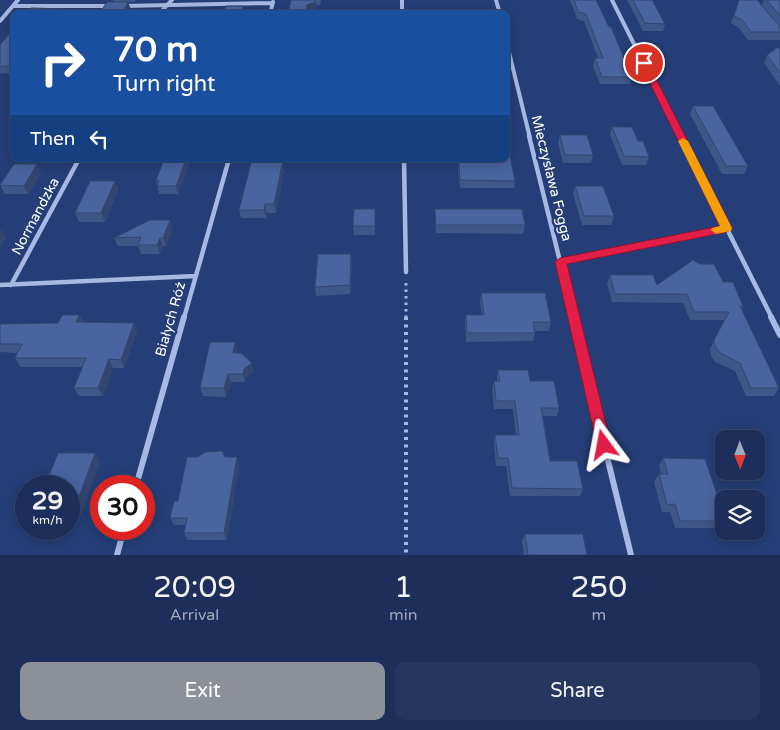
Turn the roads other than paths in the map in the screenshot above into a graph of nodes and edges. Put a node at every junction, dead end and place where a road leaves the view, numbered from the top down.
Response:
1 (18, 0) edge
2 (172, 0) edge
3 (612, 0) edge
4 (273, 2) edge
5 (13, 6) junction
6 (166, 6) junction
7 (162, 10) edge
8 (0, 21) edge
9 (510, 56) edge
10 (77, 162) edge
11 (228, 162) edge
12 (404, 162) edge
13 (727, 228) junction
14 (560, 262) junction
15 (406, 272) road end
16 (196, 276) junction
17 (11, 284) junction
18 (0, 285) edge
19 (780, 336) edge
20 (139, 475) edge
21 (121, 540) edge
22 (117, 555) edge
23 (631, 555) edge

1 - 5 street
2 - 6 street
3 - 13 street
4 - 6 street
5 - 6 street
5 - 8 street
6 - 7 street
9 - 14 street, Mieczysława Fogga
10 - 17 street, Normandzka
11 - 16 street, Białych Róż
12 - 15 street
13 - 14 street
13 - 19 street
14 - 23 street, Mieczysława Fogga
16 - 17 street
16 - 20 street, Białych Róż
17 - 18 street
21 - 22 street

